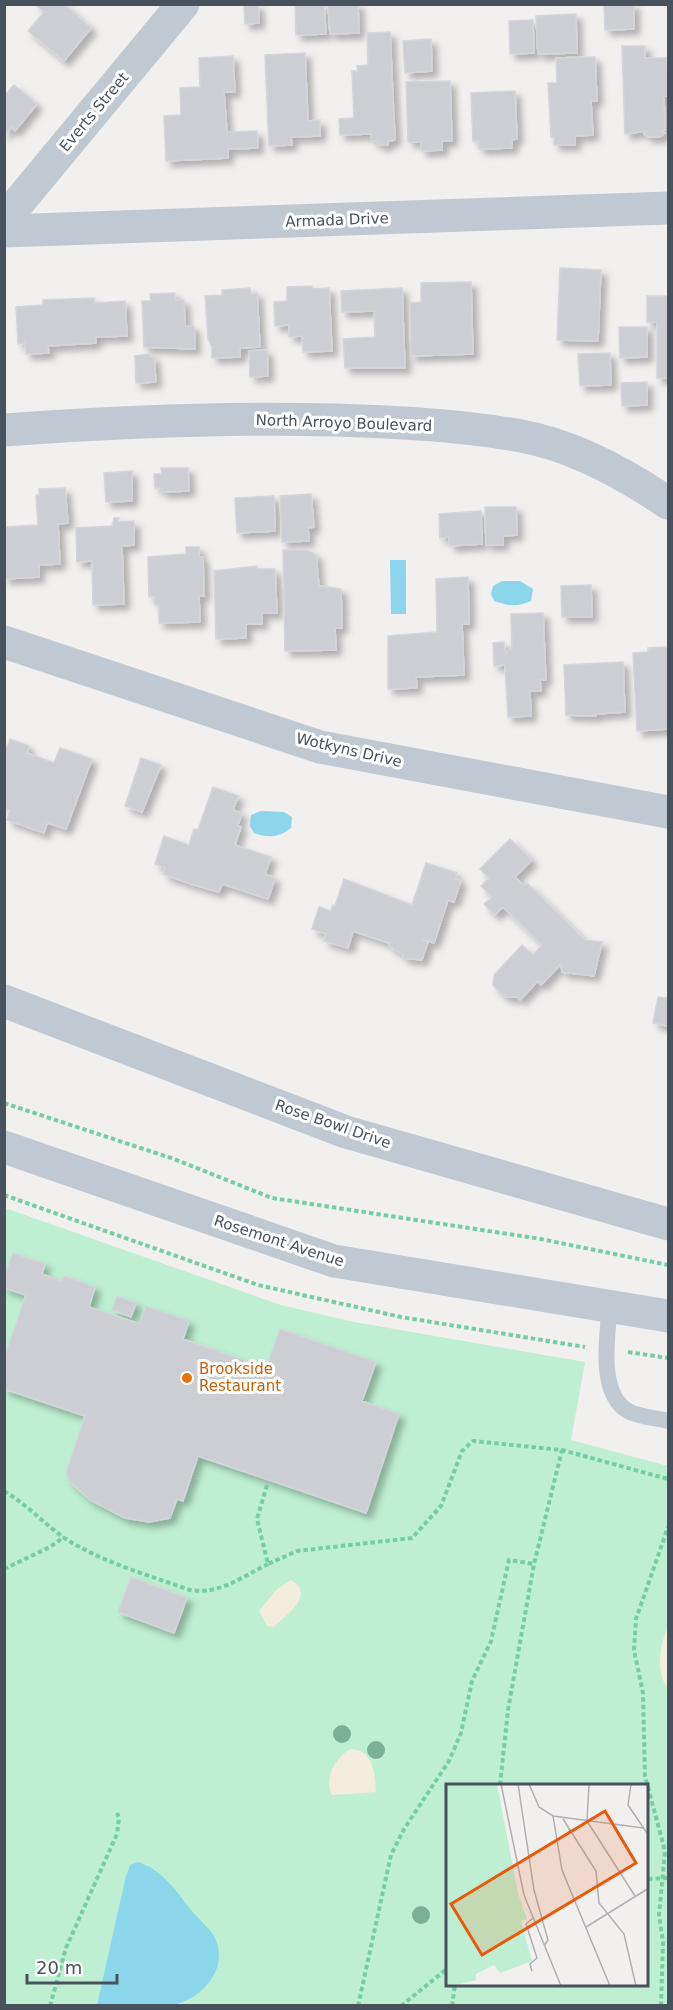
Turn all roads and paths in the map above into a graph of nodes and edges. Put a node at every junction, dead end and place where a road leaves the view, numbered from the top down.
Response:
1 (183, 4) edge
2 (669, 208) edge
3 (4, 220) edge
4 (4, 231) edge
5 (4, 430) edge
6 (669, 503) edge
7 (4, 642) edge
8 (669, 812) edge
9 (4, 1001) edge
10 (4, 1103) edge
11 (4, 1147) edge
12 (669, 1224) edge
13 (669, 1265) edge
14 (610, 1307) junction
15 (669, 1316) edge
16 (669, 1421) edge
17 (561, 1450) junction
18 (669, 1479) edge
19 (267, 1485) dead end
20 (4, 1491) edge
21 (669, 1527) edge
22 (64, 1538) junction
23 (268, 1564) junction
24 (534, 1564) junction
25 (4, 1569) edge
26 (500, 1784) edge
27 (647, 1784) edge
28 (649, 1791) edge
29 (117, 1813) dead end
30 (663, 1878) junction
31 (669, 1878) edge
32 (649, 1879) edge
33 (446, 1970) edge
34 (455, 1986) edge
35 (50, 2006) edge
36 (358, 2006) edge
37 (401, 2006) edge
38 (452, 2006) edge
39 (661, 2006) edge

1 - 3 street, Everts Street
2 - 4 street, Armada Drive
5 - 6 street, North Arroyo Boulevard
7 - 8 street, Wotkyns Drive
9 - 12 street, Rose Bowl Drive
10 - 13 path
11 - 14 street, Rosemont Avenue
14 - 15 street, Rosemont Avenue
14 - 16 lane
17 - 18 path
17 - 23 path
17 - 24 path
19 - 23 path
20 - 22 path
21 - 27 path
22 - 23 path
22 - 25 path
24 - 26 path
24 - 36 path
28 - 30 path
29 - 35 path
30 - 31 path
30 - 32 path
30 - 39 path
33 - 37 path
34 - 38 path

